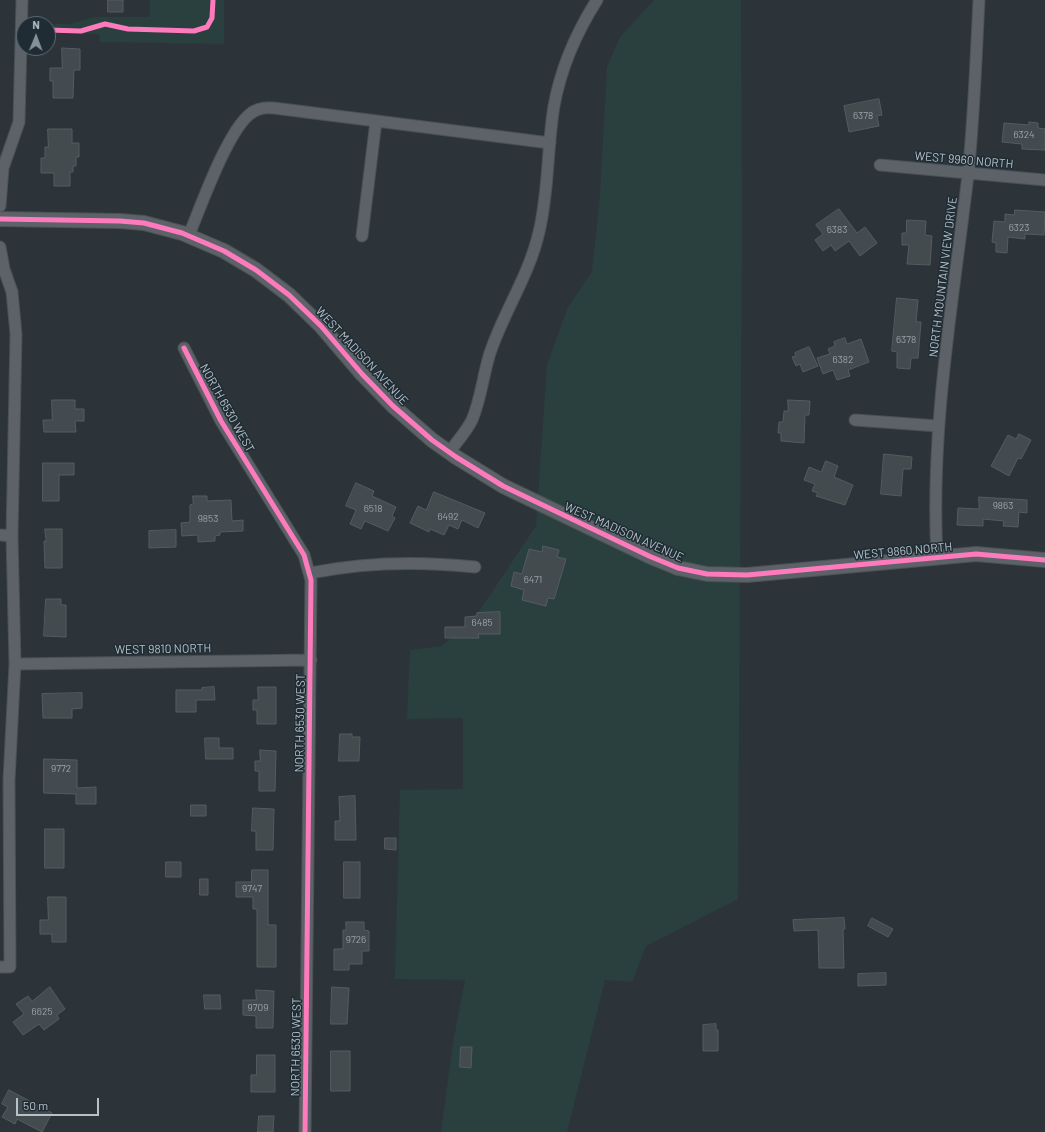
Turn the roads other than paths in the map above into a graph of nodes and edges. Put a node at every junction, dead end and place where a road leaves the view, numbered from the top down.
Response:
1 (22, 0) edge
2 (597, 0) edge
3 (980, 0) edge
4 (376, 121) junction
5 (550, 143) junction
6 (880, 165) dead end
7 (968, 173) junction
8 (1045, 180) edge
9 (0, 206) edge
10 (0, 219) edge
11 (189, 235) junction
12 (362, 236) dead end
13 (0, 246) edge
14 (184, 348) dead end
15 (855, 420) dead end
16 (938, 426) junction
17 (449, 452) junction
18 (0, 535) edge
19 (12, 536) junction
20 (937, 557) junction
21 (1045, 560) edge
22 (475, 567) dead end
23 (310, 573) junction
24 (763, 574) joint
25 (311, 660) junction
26 (15, 664) junction
27 (5, 780) edge
28 (5, 967) edge
29 (305, 1132) edge

1 - 9 street
2 - 5 street
3 - 7 street, NORTH MOUNTAIN VIEW DRIVE
4 - 5 street
4 - 11 street
4 - 12 street
5 - 17 street
6 - 7 street, WEST 9960 NORTH
7 - 8 street, WEST 9960 NORTH
7 - 16 street, NORTH MOUNTAIN VIEW DRIVE
10 - 11 street, WEST MADISON AVENUE
11 - 17 street, WEST MADISON AVENUE
13 - 19 street
14 - 23 street, NORTH 6530 WEST
15 - 16 street
16 - 20 street, NORTH MOUNTAIN VIEW DRIVE
17 - 24 street, WEST MADISON AVENUE
18 - 19 street
19 - 26 street
20 - 21 street, WEST 9860 NORTH
20 - 24 street, WEST 9860 NORTH
22 - 23 street
23 - 25 street, NORTH 6530 WEST
25 - 26 street, WEST 9810 NORTH
25 - 29 street, NORTH 6530 WEST
26 - 27 street
27 - 28 street

